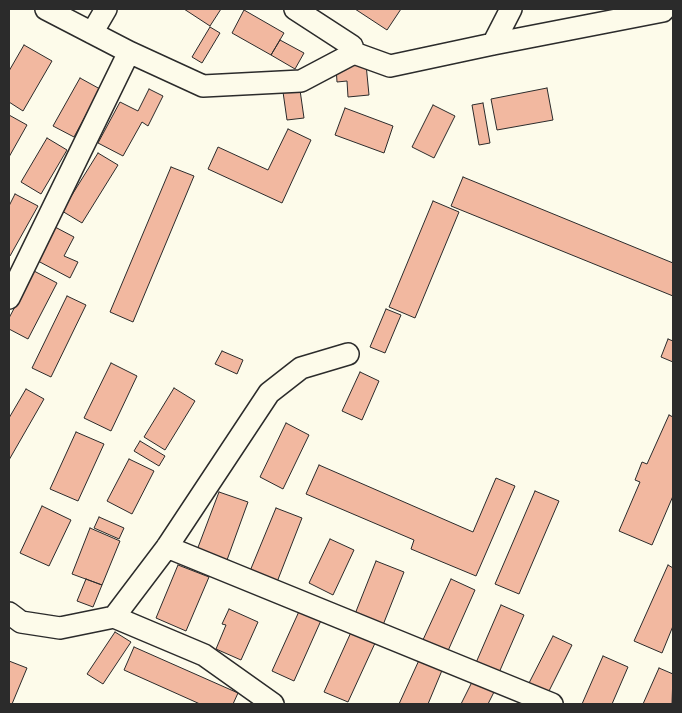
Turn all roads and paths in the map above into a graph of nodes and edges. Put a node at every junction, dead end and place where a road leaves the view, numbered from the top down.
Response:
1 (46, 9) edge
2 (106, 9) edge
3 (295, 9) edge
4 (511, 9) edge
5 (663, 10) dead end
6 (92, 33) junction
7 (493, 44) junction
8 (129, 52) junction
9 (354, 53) junction
10 (9, 298) edge
11 (348, 354) dead end
12 (167, 547) junction
13 (9, 613) edge
14 (114, 617) junction
15 (273, 704) edge
16 (552, 704) edge

1 - 6 street
2 - 6 street
3 - 9 street
4 - 7 street
5 - 7 street
6 - 8 street
7 - 9 street
8 - 9 street
8 - 10 street
11 - 12 street
12 - 14 street
12 - 16 street
13 - 14 street
14 - 15 street

